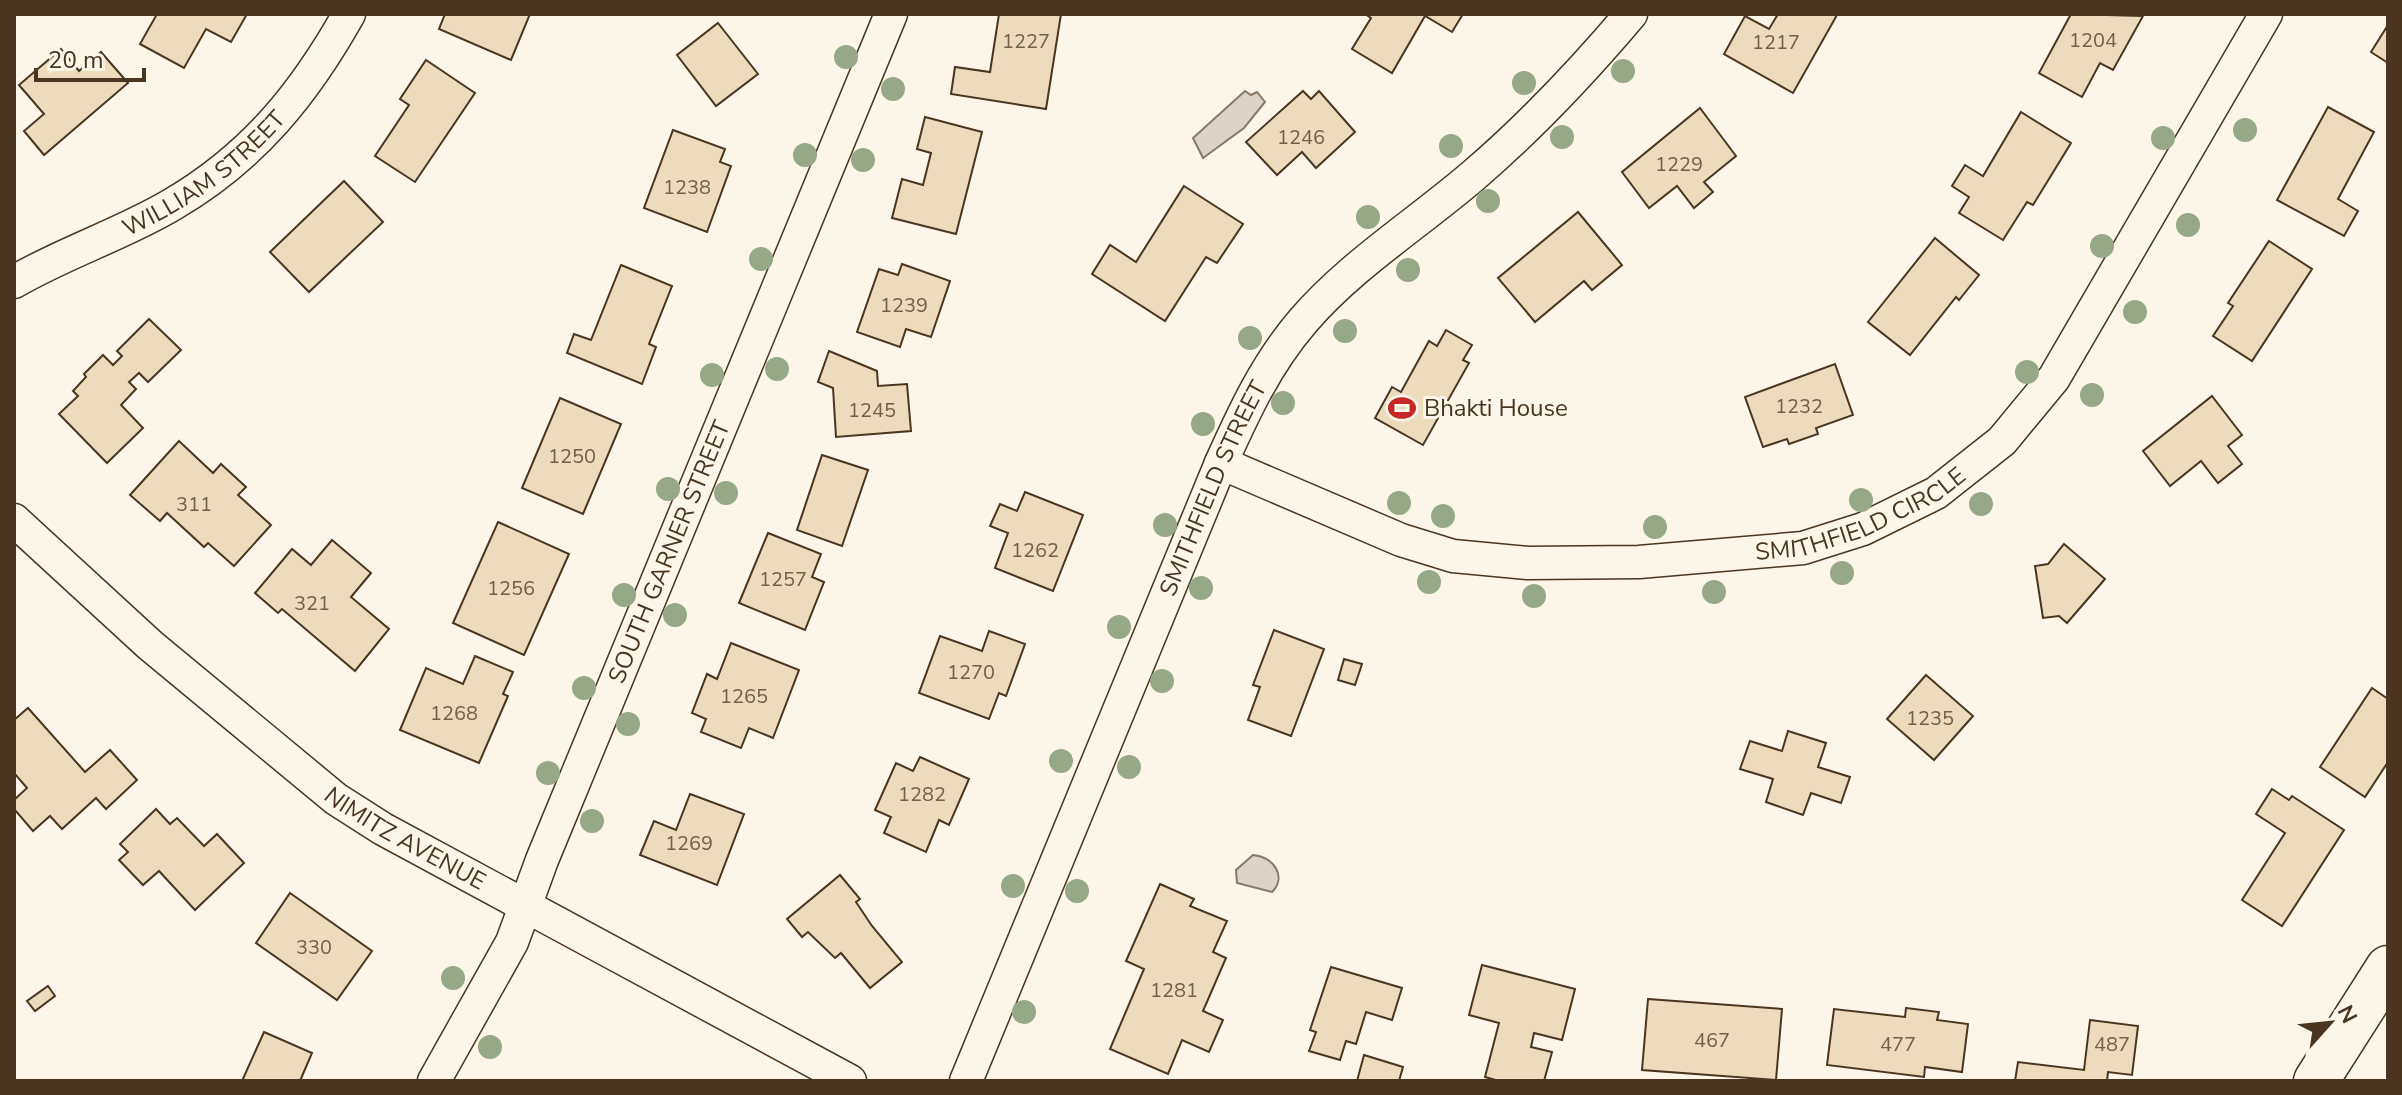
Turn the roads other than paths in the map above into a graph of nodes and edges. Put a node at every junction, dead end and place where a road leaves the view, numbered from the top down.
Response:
1 (349, 14) edge
2 (891, 14) edge
3 (1631, 14) edge
4 (2266, 14) edge
5 (14, 282) edge
6 (1221, 463) junction
7 (14, 520) edge
8 (526, 903) junction
9 (2388, 968) edge
10 (434, 1081) edge
11 (850, 1081) edge
12 (966, 1081) edge
13 (2316, 1081) edge

1 - 5 street, WILLIAM STREET
2 - 8 street, SOUTH GARNER STREET
3 - 6 street, SMITHFIELD STREET
4 - 6 street, SMITHFIELD CIRCLE
6 - 12 street, SMITHFIELD STREET
7 - 8 street, NIMITZ AVENUE
8 - 10 street, SOUTH GARNER STREET
8 - 11 street, NIMITZ AVENUE
9 - 13 main road

